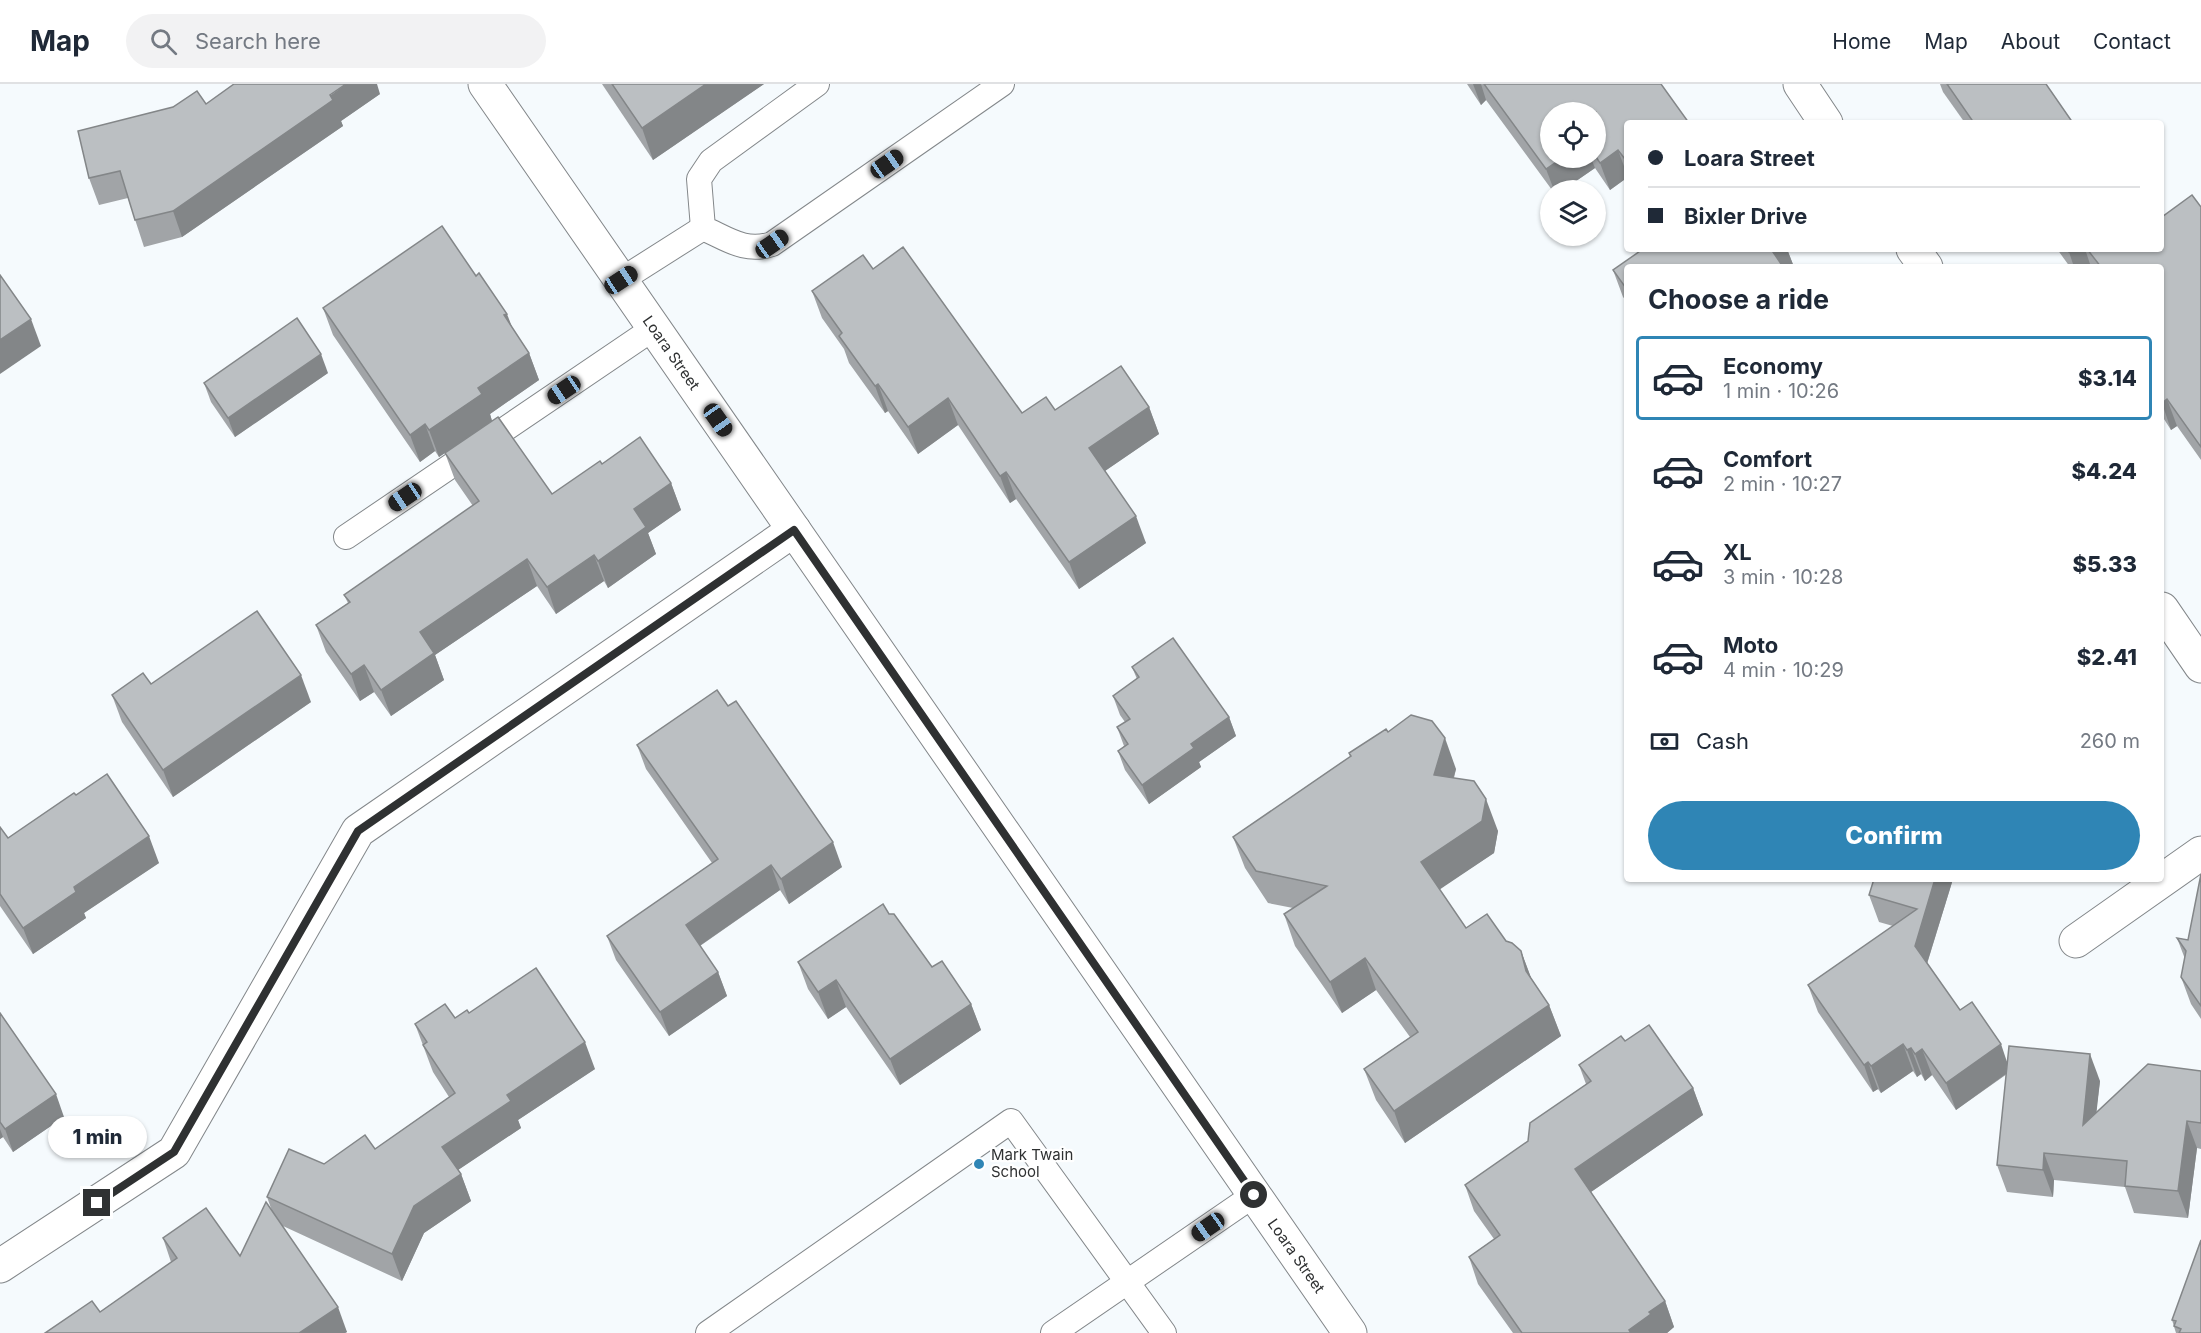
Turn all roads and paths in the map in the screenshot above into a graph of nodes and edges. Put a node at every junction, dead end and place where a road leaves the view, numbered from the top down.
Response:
1 (485, 84) edge
2 (817, 84) edge
3 (1002, 84) edge
4 (1800, 84) edge
5 (1824, 120) edge
6 (703, 228) junction
7 (621, 280) junction
8 (654, 328) junction
9 (794, 530) junction
10 (346, 537) dead end
11 (2164, 612) edge
12 (2201, 666) edge
13 (2201, 853) edge
14 (2164, 879) edge
15 (2160, 882) edge
16 (2076, 941) dead end
17 (1254, 1195) junction
18 (0, 1266) edge
19 (1128, 1282) junction
20 (708, 1333) edge
21 (1053, 1333) edge
22 (1164, 1333) edge
23 (1350, 1333) edge

1 - 7 street, Loara Street
2 - 6 lane
3 - 6 lane
4 - 5 street
6 - 7 lane
7 - 8 street, Loara Street
8 - 9 street, Loara Street
8 - 10 lane
9 - 17 street, Loara Street
9 - 18 street
11 - 12 street
13 - 14 street
15 - 16 street
17 - 19 lane
17 - 23 street, Loara Street
19 - 20 lane
19 - 21 lane
19 - 22 lane

